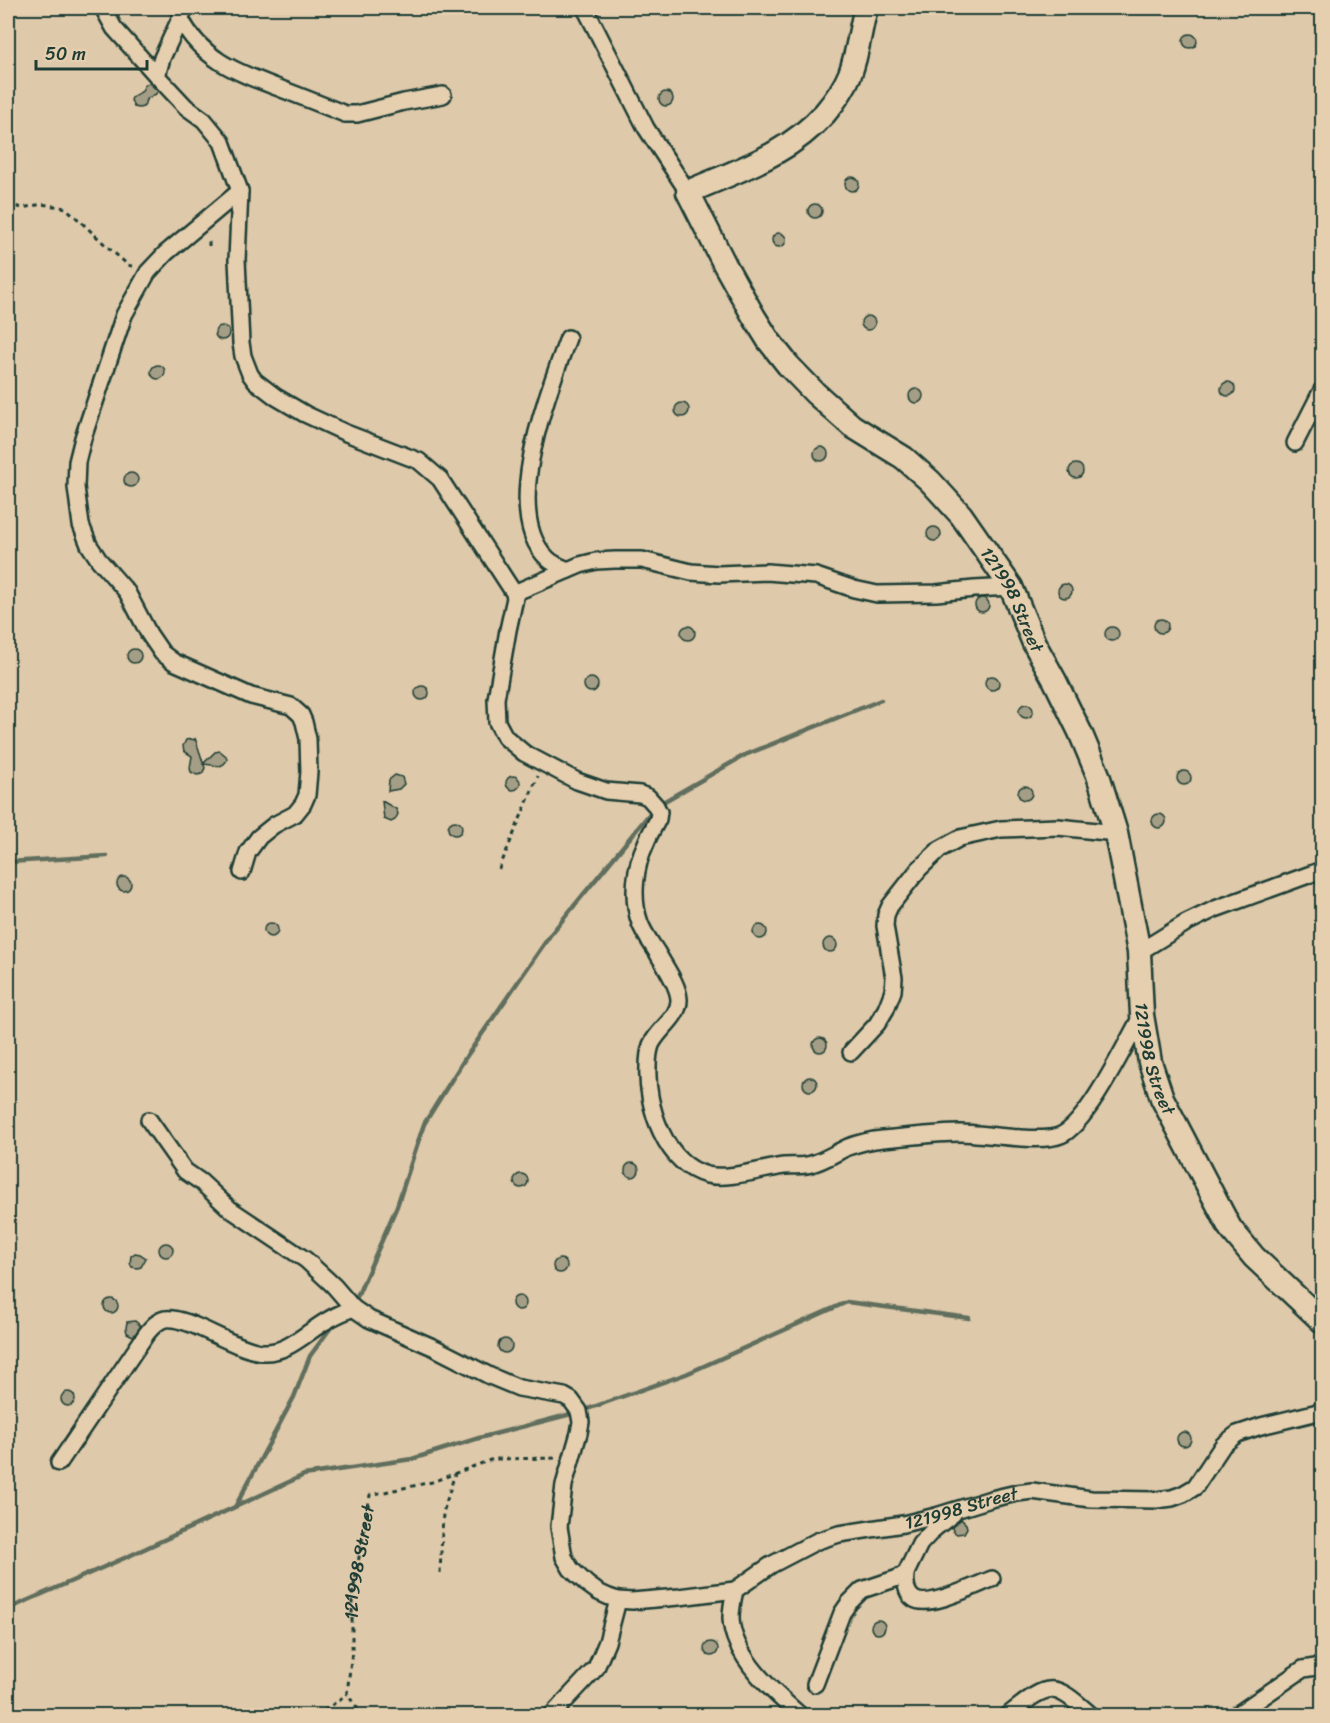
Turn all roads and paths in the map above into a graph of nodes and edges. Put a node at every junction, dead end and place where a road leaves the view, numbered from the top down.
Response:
1 (103, 8) edge
2 (585, 8) edge
3 (866, 8) edge
4 (182, 13) edge
5 (157, 76) junction
6 (443, 95) dead end
7 (240, 191) junction
8 (688, 192) junction
9 (8, 204) edge
10 (148, 272) junction
11 (568, 338) dead end
12 (1323, 390) edge
13 (1295, 442) dead end
14 (568, 570) junction
15 (1011, 587) junction
16 (514, 593) junction
17 (543, 763) junction
18 (1116, 833) junction
19 (499, 869) dead end
20 (1323, 870) edge
21 (242, 872) dead end
22 (1139, 952) junction
23 (1142, 1015) junction
24 (851, 1052) dead end
25 (149, 1120) dead end
26 (353, 1308) junction
27 (1320, 1315) edge
28 (1323, 1411) edge
29 (573, 1458) junction
30 (59, 1463) dead end
31 (455, 1473) junction
32 (958, 1510) junction
33 (440, 1572) dead end
34 (906, 1573) junction
35 (992, 1579) dead end
36 (735, 1590) junction
37 (618, 1600) junction
38 (1323, 1666) edge
39 (815, 1684) dead end
40 (347, 1694) junction
41 (317, 1716) edge
42 (363, 1716) edge
43 (551, 1716) edge
44 (801, 1716) edge
45 (1007, 1716) edge
46 (1092, 1716) edge
47 (1235, 1716) edge

1 - 5 street
2 - 8 street
3 - 8 street
4 - 5 street
4 - 6 street
5 - 7 street
7 - 10 street
7 - 16 street
8 - 15 street, 121998 Street
9 - 10 path
10 - 21 street
11 - 14 street
12 - 13 street
14 - 15 street
14 - 16 street
15 - 18 street, 121998 Street
16 - 17 street
17 - 19 path
17 - 23 street
18 - 22 street, 121998 Street
18 - 24 street
20 - 22 street
22 - 23 street, 121998 Street
23 - 27 street, 121998 Street
25 - 26 street
26 - 29 street
26 - 30 street
28 - 32 street, 121998 Street
29 - 31 path, 121998 Street
29 - 37 street
31 - 33 path
31 - 40 path, 121998 Street
32 - 34 street
32 - 36 street, 121998 Street
34 - 35 street
34 - 39 street
36 - 37 street
36 - 44 street
37 - 43 street
38 - 47 street
40 - 41 path
40 - 42 path
45 - 46 street

